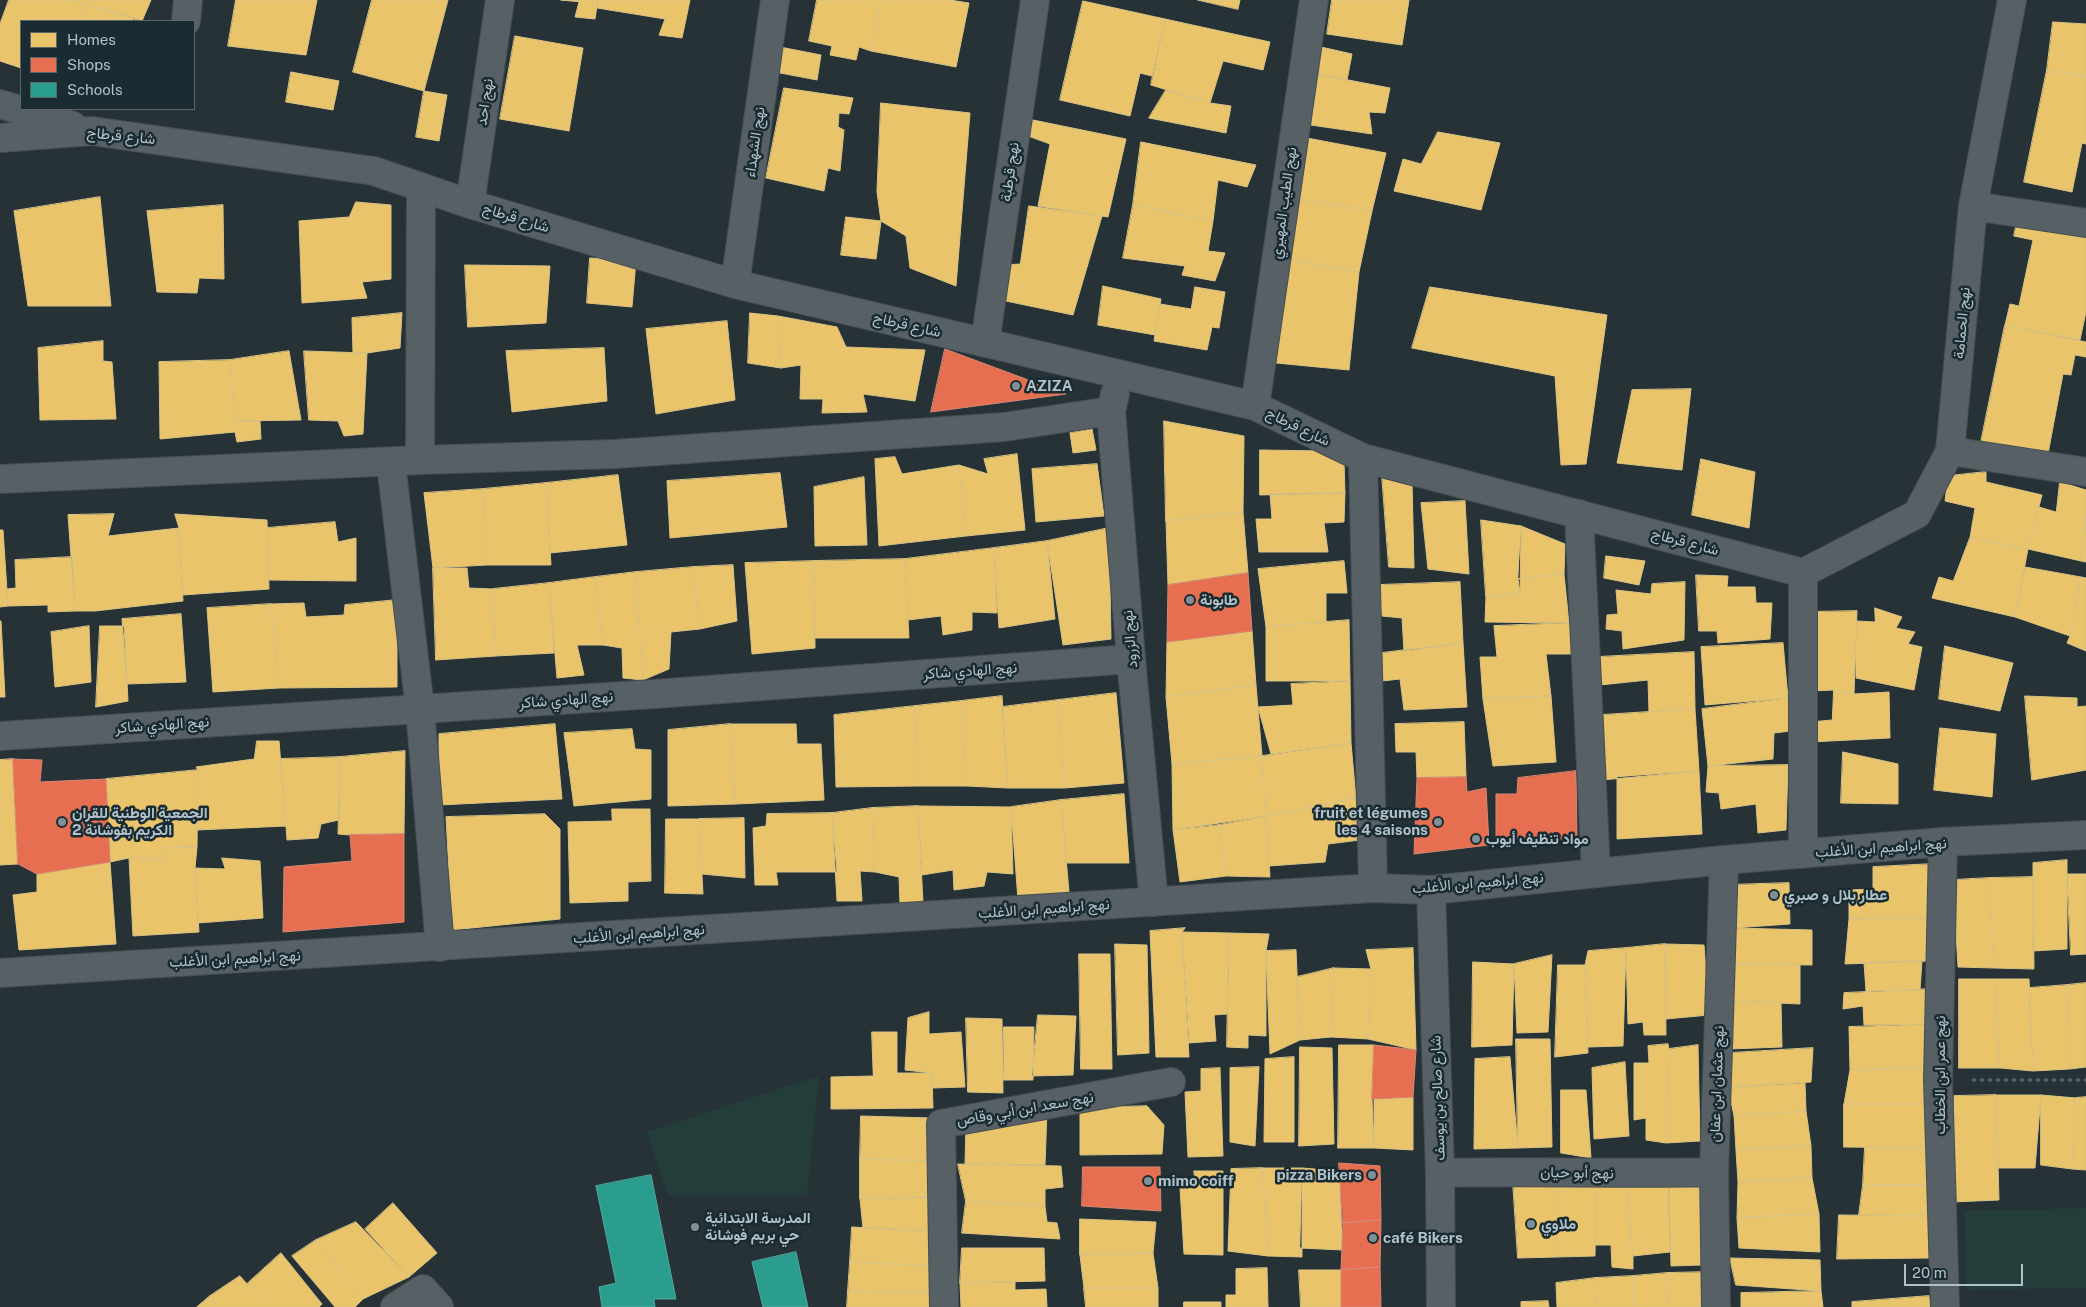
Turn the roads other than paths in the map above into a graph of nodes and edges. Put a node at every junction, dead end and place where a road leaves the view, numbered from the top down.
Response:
1 (188, 0) edge
2 (500, 0) edge
3 (774, 0) edge
4 (1035, 0) edge
5 (1314, 0) edge
6 (2012, 0) edge
7 (186, 20) edge
8 (0, 104) edge
9 (20, 110) edge
10 (20, 110) edge
11 (92, 131) junction
12 (0, 138) edge
13 (421, 187) junction
14 (470, 204) junction
15 (1973, 206) junction
16 (2086, 223) edge
17 (735, 284) junction
18 (986, 344) junction
19 (1120, 376) junction
20 (1255, 406) junction
21 (1111, 411) junction
22 (1950, 450) junction
23 (1363, 458) junction
24 (420, 460) junction
25 (391, 463) junction
26 (2086, 472) edge
27 (0, 479) edge
28 (1579, 514) junction
29 (1803, 572) junction
30 (1131, 659) junction
31 (420, 709) junction
32 (0, 736) edge
33 (2086, 835) edge
34 (1943, 842) junction
35 (1802, 854) junction
36 (1724, 860) junction
37 (1596, 872) junction
38 (1373, 888) junction
39 (1431, 890) junction
40 (1154, 902) junction
41 (440, 947) junction
42 (0, 974) edge
43 (1171, 1082) dead end
44 (1714, 1172) junction
45 (1440, 1173) junction
46 (431, 1298) edge
47 (395, 1307) edge
48 (944, 1307) edge
49 (1441, 1307) edge
50 (1716, 1307) edge
51 (1945, 1307) edge

1 - 7 street
2 - 14 street, نهج احد
3 - 17 street, نهج الشهداء
4 - 18 street, نهج قرطبة
5 - 20 street, نهج الطيب المهيري
6 - 15 street, نهج الحمامة
8 - 9 street
10 - 11 street
11 - 12 street, شارع قرطاج
11 - 13 street, شارع قرطاج
13 - 14 street, شارع قرطاج
13 - 24 street
14 - 17 street, شارع قرطاج
15 - 16 street
15 - 22 street, نهج الحمامة
17 - 18 street, شارع قرطاج
18 - 19 street, شارع قرطاج
19 - 20 street, شارع قرطاج
19 - 21 street, نهج الزرود
20 - 23 street, شارع قرطاج
21 - 24 street
21 - 30 street, نهج الزرود
22 - 26 street
22 - 29 street, نهج الحمامة
23 - 28 street, شارع قرطاج
23 - 38 street
24 - 25 street
25 - 27 street
25 - 31 street
28 - 29 street, شارع قرطاج
28 - 37 street
29 - 35 street
30 - 31 street, نهج الهادي شاكر
30 - 40 street, نهج الزرود
31 - 32 street, نهج الهادي شاكر
31 - 41 street
33 - 34 street, نهج ابراهيم ابن الأغلب
34 - 35 street, نهج ابراهيم ابن الأغلب
34 - 51 street, نهج عمر ابن الخطاب
35 - 36 street, نهج ابراهيم ابن الأغلب
36 - 37 street, نهج ابراهيم ابن الأغلب
36 - 44 street, نهج عثمان ابن عفان
37 - 39 street, نهج ابراهيم ابن الأغلب
38 - 39 street, نهج ابراهيم ابن الأغلب
38 - 40 street, نهج ابراهيم ابن الأغلب
39 - 45 street, شارع صالح بن يوسف
40 - 41 street, نهج ابراهيم ابن الأغلب
41 - 42 street, نهج ابراهيم ابن الأغلب
43 - 48 street, نهج سعد ابن أبي وقاص
44 - 45 street, نهج أبو حيان
44 - 50 street, نهج عثمان ابن عفان
45 - 49 street, شارع صالح بن يوسف
46 - 47 street

